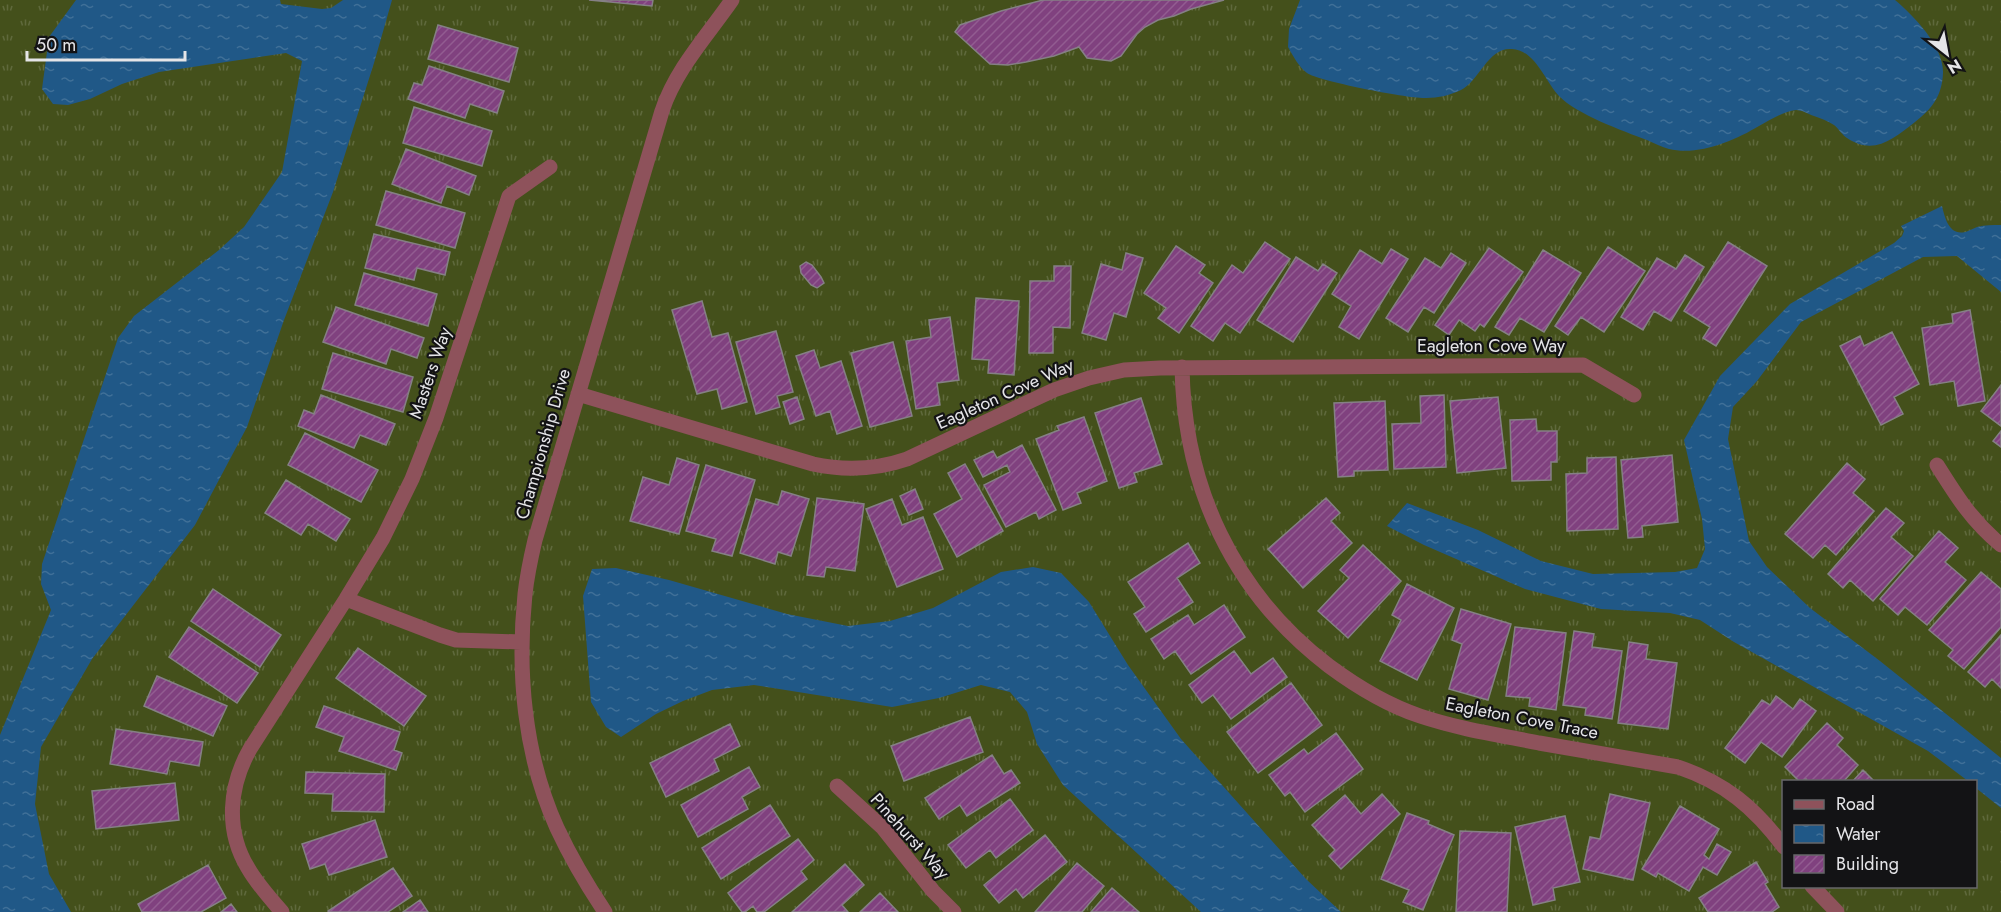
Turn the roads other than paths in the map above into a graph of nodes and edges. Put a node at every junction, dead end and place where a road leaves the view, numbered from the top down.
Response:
1 (732, 0) edge
2 (550, 167) dead end
3 (1182, 367) junction
4 (578, 394) junction
5 (1634, 395) dead end
6 (1937, 465) dead end
7 (2001, 545) edge
8 (346, 599) junction
9 (521, 642) junction
10 (837, 786) dead end
11 (1782, 845) edge
12 (1814, 888) edge
13 (282, 912) edge
14 (605, 912) edge
15 (954, 912) edge
16 (1837, 912) edge

1 - 4 street, Championship Drive
2 - 8 street, Masters Way
3 - 4 street, Eagleton Cove Way
3 - 5 street, Eagleton Cove Way
3 - 11 street, Eagleton Cove Trace
4 - 9 street, Championship Drive
6 - 7 street
8 - 9 street
8 - 13 street, Masters Way
9 - 14 street, Championship Drive
10 - 15 street, Pinehurst Way
12 - 16 street

